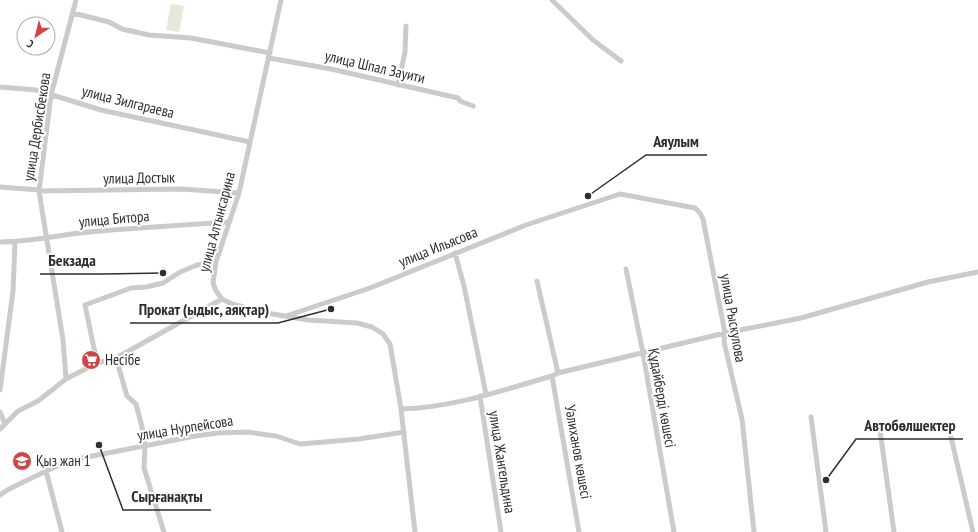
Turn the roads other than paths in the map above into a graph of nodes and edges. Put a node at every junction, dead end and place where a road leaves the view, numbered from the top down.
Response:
1 (76, 0) edge
2 (281, 0) edge
3 (552, 0) edge
4 (73, 13) junction
5 (406, 26) dead end
6 (269, 55) junction
7 (621, 61) dead end
8 (398, 85) junction
9 (0, 87) edge
10 (51, 95) junction
11 (473, 106) dead end
12 (250, 142) junction
13 (0, 187) edge
14 (39, 190) junction
15 (239, 193) junction
16 (599, 200) joint
17 (230, 222) junction
18 (46, 237) junction
19 (0, 242) edge
20 (15, 242) junction
21 (455, 253) junction
22 (216, 262) junction
23 (626, 269) dead end
24 (978, 272) edge
25 (537, 281) dead end
26 (222, 299) junction
27 (286, 316) junction
28 (725, 333) junction
29 (643, 353) junction
30 (116, 358) junction
31 (97, 363) junction
32 (558, 373) junction
33 (552, 376) junction
34 (66, 378) junction
35 (0, 390) edge
36 (486, 394) junction
37 (480, 396) junction
38 (401, 409) junction
39 (0, 412) edge
40 (811, 417) dead end
41 (5, 424) junction
42 (879, 424) dead end
43 (0, 429) edge
44 (404, 432) junction
45 (951, 437) dead end
46 (145, 446) junction
47 (46, 471) junction
48 (0, 495) edge
49 (62, 532) edge
50 (164, 532) edge
51 (415, 532) edge
52 (501, 532) edge
53 (580, 532) edge
54 (674, 532) edge
55 (754, 532) edge
56 (826, 532) edge
57 (894, 532) edge
58 (973, 532) edge

1 - 4 street, улица Дербисбекова
2 - 6 street, улица Алтынсарина
3 - 7 street
4 - 6 street, улица Шпал Зауити
4 - 10 street, улица Дербисбекова
5 - 8 street
6 - 8 street, улица Шпал Зауити
6 - 12 street, улица Алтынсарина
8 - 11 street, улица Шпал Зауити
9 - 10 street, улица Зилгараева
10 - 12 street, улица Зилгараева
10 - 14 street, улица Дербисбекова
12 - 15 street, улица Алтынсарина
13 - 14 street, улица Достык
14 - 15 street, улица Достык
14 - 18 street, улица Дербисбекова
15 - 17 street, улица Алтынсарина
16 - 21 street, улица Ильясова
16 - 28 street, улица Рыскулова
17 - 18 street, улица Битора
17 - 22 street, улица Алтынсарина
18 - 20 street, улица Битора
18 - 34 street, улица Дербисбекова
19 - 20 street, улица Битора
20 - 35 street
21 - 27 street, улица Ильясова
21 - 36 street
22 - 26 street, улица Алтынсарина
22 - 31 street
23 - 29 street, Құдайберді көшесі
24 - 28 street
25 - 32 street
26 - 27 street
26 - 30 street
27 - 38 street
28 - 29 street
28 - 55 street, улица Рыскулова
29 - 32 street
29 - 54 street, Құдайберді көшесі
30 - 31 street
30 - 46 street
31 - 34 street
32 - 33 street
33 - 36 street
33 - 53 street, Уәлиханов көшесі
34 - 41 street
36 - 37 street
37 - 38 street
37 - 52 street, улица Жангельдина
38 - 44 street
39 - 41 street
40 - 56 street
41 - 43 street
42 - 57 street
44 - 46 street, улица Нурпейсова
44 - 51 street
45 - 58 street
46 - 47 street, улица Нурпейсова
46 - 50 street
47 - 48 street, улица Нурпейсова
47 - 49 street

